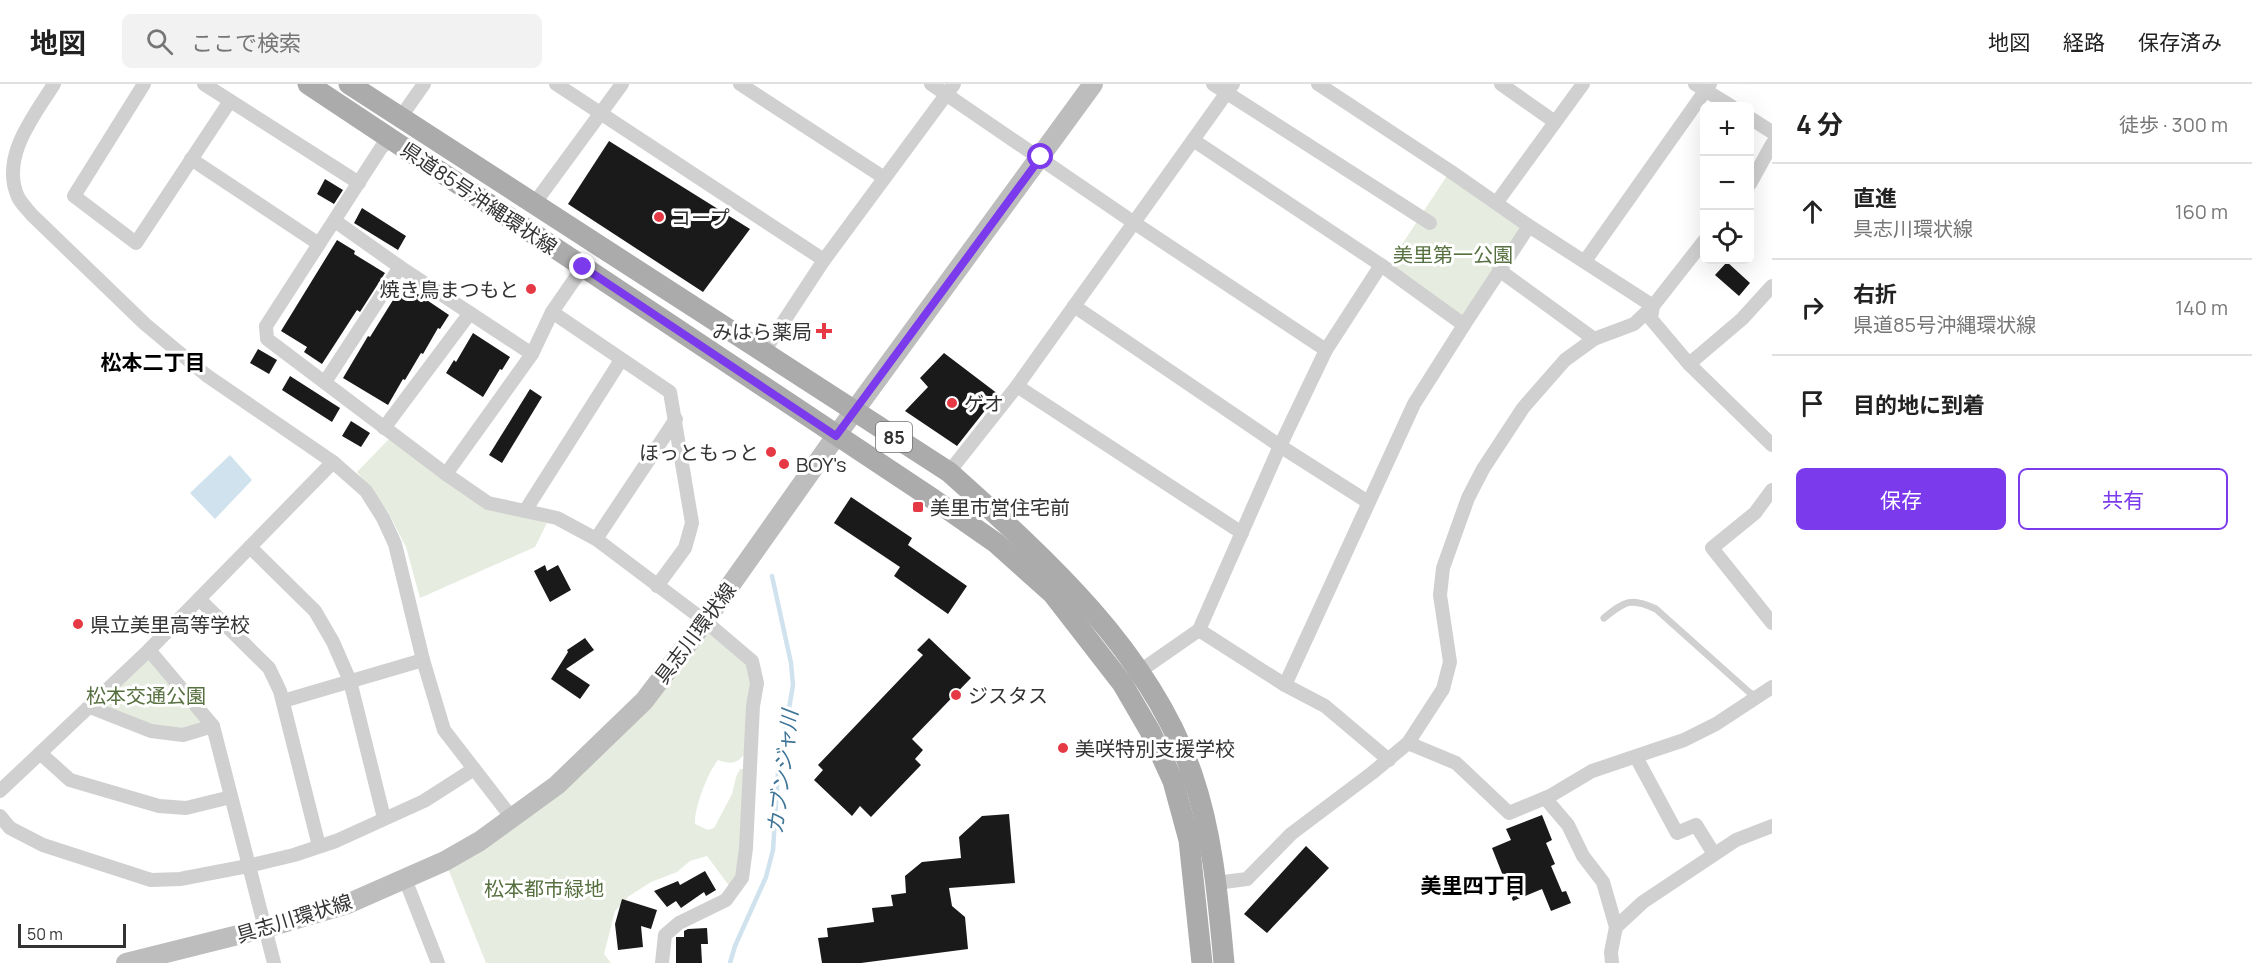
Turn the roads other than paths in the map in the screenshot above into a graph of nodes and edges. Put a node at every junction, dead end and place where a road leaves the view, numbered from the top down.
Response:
1 (54, 84) edge
2 (144, 84) edge
3 (204, 84) edge
4 (308, 84) edge
5 (350, 84) edge
6 (424, 84) edge
7 (556, 84) edge
8 (622, 84) edge
9 (740, 84) edge
10 (931, 84) edge
11 (1093, 84) edge
12 (1213, 84) edge
13 (1318, 84) edge
14 (1501, 84) edge
15 (1583, 84) edge
16 (1704, 86) edge
17 (1230, 88) edge
18 (950, 89) edge
19 (230, 101) junction
20 (1726, 102) edge
21 (602, 112) junction
22 (400, 118) junction
23 (1754, 121) edge
24 (1555, 122) junction
25 (1772, 132) edge
26 (390, 139) junction
27 (1193, 140) junction
28 (1772, 144) edge
29 (1041, 157) junction
30 (191, 159) junction
31 (1754, 175) edge
32 (883, 177) junction
33 (359, 183) junction
34 (1497, 202) junction
35 (534, 204) junction
36 (335, 221) junction
37 (1134, 222) junction
38 (1430, 223) dead end
39 (1529, 226) junction
40 (319, 244) junction
41 (1700, 246) edge
42 (824, 261) junction
43 (1586, 261) junction
44 (1381, 265) junction
45 (400, 267) junction
46 (583, 267) junction
47 (1499, 270) junction
48 (1772, 286) edge
49 (1074, 306) junction
50 (1653, 306) junction
51 (552, 312) junction
52 (470, 313) junction
53 (1464, 325) junction
54 (1594, 339) junction
55 (1326, 350) junction
56 (763, 353) junction
57 (532, 354) junction
58 (621, 360) junction
59 (1689, 364) junction
60 (325, 382) junction
61 (1017, 386) junction
62 (855, 411) junction
63 (676, 419) junction
64 (384, 428) junction
65 (836, 436) junction
66 (1772, 444) edge
67 (1280, 446) junction
68 (333, 462) junction
69 (949, 472) junction
70 (446, 474) junction
71 (1772, 490) edge
72 (1368, 502) junction
73 (525, 511) junction
74 (1242, 533) junction
75 (596, 539) junction
76 (250, 547) junction
77 (657, 586) junction
78 (199, 599) junction
79 (1604, 618) dead end
80 (705, 621) junction
81 (1772, 623) edge
82 (1199, 630) junction
83 (149, 650) junction
84 (423, 660) junction
85 (1140, 671) junction
86 (350, 681) junction
87 (1285, 685) junction
88 (1772, 687) edge
89 (1758, 697) junction
90 (283, 701) junction
91 (90, 706) junction
92 (213, 726) junction
93 (1408, 743) junction
94 (40, 753) junction
95 (1636, 757) junction
96 (1389, 760) junction
97 (474, 769) junction
98 (0, 791) edge
99 (231, 797) junction
100 (1545, 798) junction
101 (0, 816) edge
102 (384, 818) junction
103 (512, 819) junction
104 (1772, 826) edge
105 (319, 846) junction
106 (1714, 854) junction
107 (248, 866) junction
108 (405, 879) junction
109 (1216, 883) junction
110 (1616, 927) junction
111 (266, 928) junction
112 (126, 963) edge
113 (274, 963) edge
114 (438, 963) edge
115 (662, 963) edge
116 (1202, 963) edge
117 (1224, 963) edge
118 (1612, 963) edge

1 - 68 street
2 - 30 street
3 - 19 street
4 - 26 main road, 県道85号沖縄環状線 / 85
5 - 22 main road, 県道85号沖縄環状線 / 85
6 - 22 street
7 - 21 street
8 - 21 street
9 - 32 street
10 - 18 street
11 - 29 main road, 具志川環状線
12 - 17 street
13 - 34 street
14 - 24 street
15 - 24 street
16 - 20 street
16 - 43 street
17 - 27 street
17 - 38 street
18 - 29 street
18 - 32 street
19 - 30 street
19 - 33 street
21 - 35 street
21 - 42 street
22 - 35 main road, 県道85号沖縄環状線 / 85
23 - 25 street
24 - 34 street
26 - 33 street
26 - 46 main road, 県道85号沖縄環状線 / 85
27 - 37 street
27 - 44 street
28 - 31 street
29 - 37 street
29 - 62 main road, 具志川環状線
30 - 40 street
32 - 42 street
33 - 36 street
34 - 39 street
35 - 56 main road, 県道85号沖縄環状線 / 85
36 - 40 street
36 - 45 street
37 - 49 street
37 - 55 street
39 - 43 street
39 - 47 street
40 - 60 street
41 - 50 street
42 - 56 street
43 - 50 street
44 - 53 street
44 - 55 street
45 - 52 street
45 - 60 street
46 - 51 street
46 - 65 main road, 県道85号沖縄環状線 / 85
47 - 53 street
47 - 54 street
48 - 59 street
49 - 61 street
49 - 67 street
50 - 54 street
50 - 59 street
51 - 57 street
51 - 58 street
52 - 57 street
52 - 64 street
53 - 72 street
54 - 93 street
55 - 67 street
56 - 62 main road, 県道85号沖縄環状線 / 85
57 - 70 street
58 - 63 street
58 - 73 street
59 - 66 street
60 - 64 street
61 - 69 street
61 - 74 street
62 - 65 main road, 具志川環状線
62 - 69 main road, 県道85号沖縄環状線 / 85
63 - 75 street
63 - 77 street
64 - 70 street
65 - 80 main road, 具志川環状線
65 - 116 main road, 県道85号沖縄環状線 / 85
67 - 72 street
67 - 74 street
68 - 76 street
68 - 84 street
69 - 85 main road, 県道85号沖縄環状線 / 85
70 - 73 street
71 - 81 street
72 - 87 street
73 - 75 street
74 - 82 street
75 - 77 street
76 - 78 street
76 - 86 street
77 - 80 street
78 - 83 street
78 - 90 street
79 - 89 lane
80 - 103 main road, 具志川環状線
80 - 115 street
82 - 85 street
82 - 87 street
83 - 91 street
83 - 92 street
84 - 86 street
84 - 97 street
85 - 109 main road, 県道85号沖縄環状線 / 85
86 - 90 street
86 - 102 street
87 - 96 street
88 - 89 street
89 - 95 street
90 - 105 street
91 - 92 street
91 - 94 street
92 - 99 street
93 - 96 street
93 - 100 street
94 - 98 street
94 - 99 street
95 - 100 street
95 - 106 street
96 - 109 street
97 - 102 street
97 - 103 street
99 - 107 street
100 - 110 street
101 - 107 street
102 - 105 street
103 - 108 main road, 具志川環状線
104 - 106 street
105 - 107 street
106 - 110 street
107 - 111 street
108 - 111 main road, 具志川環状線
108 - 114 street
109 - 117 main road, 県道85号沖縄環状線 / 85
110 - 118 street
111 - 112 main road, 具志川環状線
111 - 113 street

